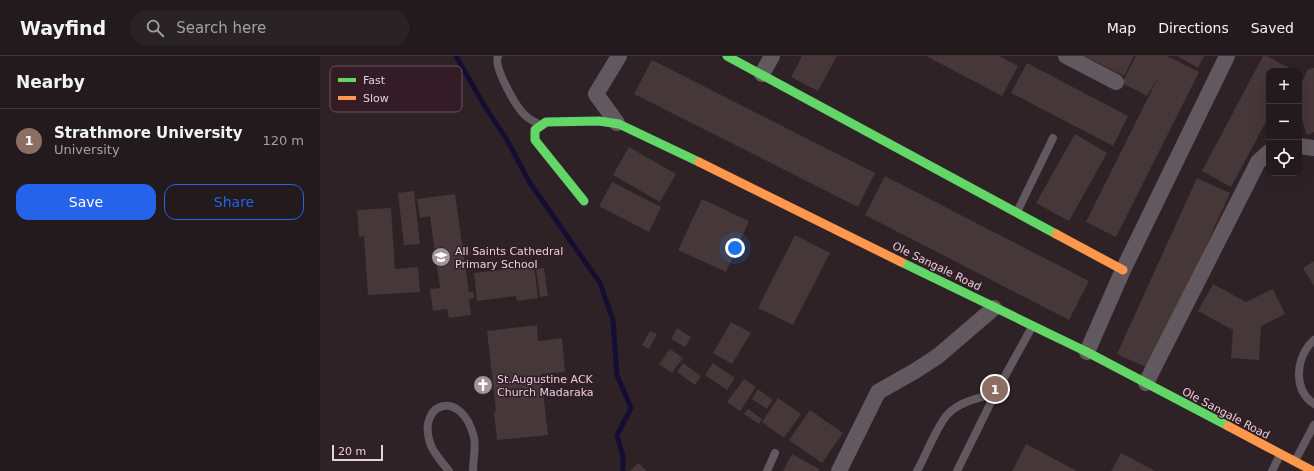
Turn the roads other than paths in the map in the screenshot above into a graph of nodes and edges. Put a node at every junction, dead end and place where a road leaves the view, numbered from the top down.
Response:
1 (498, 56) edge
2 (619, 56) edge
3 (727, 56) edge
4 (772, 56) edge
5 (1066, 56) edge
6 (1227, 56) edge
7 (762, 74) junction
8 (1116, 82) dead end
9 (617, 123) junction
10 (540, 125) junction
11 (1053, 138) dead end
12 (1302, 146) edge
13 (1314, 148) edge
14 (1266, 155) edge
15 (584, 202) dead end
16 (1017, 212) junction
17 (1123, 270) junction
18 (994, 308) junction
19 (1033, 326) junction
20 (1314, 340) edge
21 (1087, 352) junction
22 (1146, 383) junction
23 (995, 394) junction
24 (1314, 404) edge
25 (1314, 425) edge
26 (775, 452) dead end
27 (1280, 455) junction
28 (1295, 462) junction
29 (448, 471) edge
30 (473, 471) edge
31 (767, 471) edge
32 (839, 471) edge
33 (917, 471) edge
34 (957, 471) edge
35 (1272, 471) edge
36 (1313, 471) edge

1 - 10 lane
2 - 9 street
3 - 7 street
4 - 7 street
5 - 8 street
6 - 17 street
7 - 16 street
9 - 10 street, Ole Sangale Road
9 - 18 street, Ole Sangale Road
10 - 15 street
11 - 16 lane
12 - 13 street
14 - 22 street
16 - 17 street
17 - 21 street
18 - 19 street, Ole Sangale Road
18 - 32 street
19 - 21 street, Ole Sangale Road
19 - 23 lane
20 - 24 lane
21 - 22 street, Ole Sangale Road
22 - 27 street, Ole Sangale Road
23 - 33 lane
23 - 34 lane
25 - 28 lane
26 - 31 lane
27 - 28 street, Ole Sangale Road
27 - 35 lane
28 - 36 street, Ole Sangale Road
29 - 30 lane

